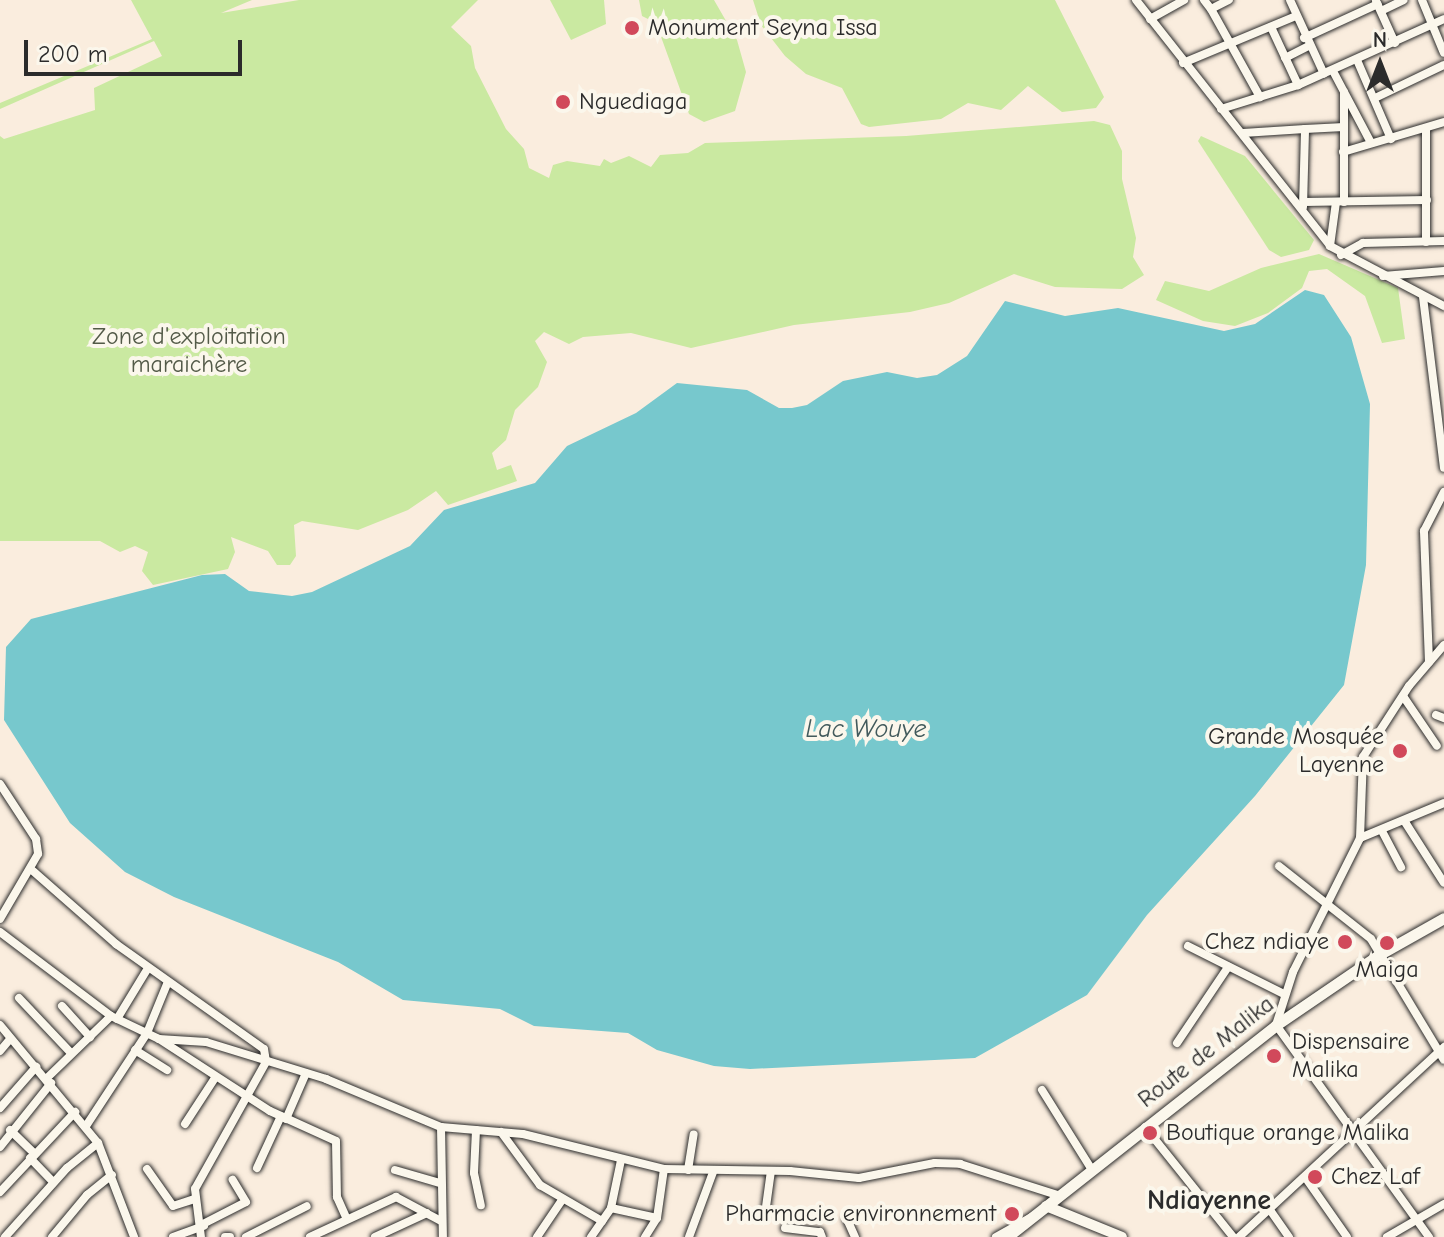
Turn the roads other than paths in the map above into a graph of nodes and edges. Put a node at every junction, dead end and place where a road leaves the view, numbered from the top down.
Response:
1 (1136, 0) edge
2 (1184, 0) edge
3 (1204, 0) edge
4 (1229, 0) edge
5 (1290, 0) edge
6 (1404, 0) edge
7 (1422, 0) edge
8 (1378, 5) edge
9 (1211, 9) junction
10 (1296, 16) junction
11 (1150, 19) junction
12 (1444, 19) edge
13 (1433, 25) junction
14 (1271, 27) junction
15 (1306, 42) junction
16 (1233, 43) junction
17 (1395, 43) junction
18 (1444, 53) edge
19 (1285, 58) junction
20 (1357, 60) junction
21 (1183, 63) junction
22 (1444, 65) edge
23 (1328, 72) junction
24 (1298, 85) junction
25 (1344, 92) junction
26 (1260, 97) junction
27 (1375, 98) junction
28 (1221, 109) junction
29 (1444, 122) edge
30 (1344, 127) junction
31 (1426, 128) junction
32 (1305, 129) junction
33 (1243, 133) junction
34 (1391, 139) junction
35 (1370, 141) junction
36 (1343, 152) junction
37 (1427, 200) junction
38 (1340, 202) junction
39 (1303, 207) junction
40 (1444, 241) edge
41 (1426, 242) junction
42 (1330, 246) junction
43 (1341, 255) junction
44 (1444, 271) edge
45 (1382, 276) junction
46 (1423, 297) junction
47 (1444, 306) edge
48 (1444, 468) edge
49 (1444, 492) edge
50 (1444, 645) edge
51 (1429, 662) junction
52 (1403, 696) junction
53 (1437, 746) dead end
54 (0, 784) edge
55 (1444, 804) edge
56 (1405, 822) junction
57 (1382, 831) junction
58 (1360, 838) junction
59 (1279, 866) dead end
60 (1401, 867) dead end
61 (33, 871) junction
62 (1444, 883) edge
63 (1328, 900) junction
64 (1444, 918) edge
65 (0, 919) edge
66 (0, 932) edge
67 (1188, 946) dead end
68 (1380, 954) junction
69 (1228, 967) junction
70 (148, 968) junction
71 (167, 984) junction
72 (1284, 994) junction
73 (19, 998) dead end
74 (62, 1006) dead end
75 (114, 1017) junction
76 (0, 1025) edge
77 (1276, 1025) junction
78 (147, 1033) junction
79 (90, 1037) junction
80 (10, 1039) junction
81 (159, 1039) junction
82 (1177, 1043) dead end
83 (1441, 1049) edge
84 (135, 1050) junction
85 (0, 1051) edge
86 (71, 1053) junction
87 (1444, 1060) edge
88 (266, 1062) junction
89 (36, 1067) junction
90 (167, 1070) dead end
91 (306, 1073) junction
92 (215, 1078) junction
93 (49, 1080) junction
94 (1042, 1090) dead end
95 (247, 1098) junction
96 (0, 1108) edge
97 (75, 1112) junction
98 (284, 1118) junction
99 (185, 1124) dead end
100 (86, 1126) junction
101 (441, 1127) junction
102 (1145, 1127) junction
103 (1353, 1128) junction
104 (476, 1130) junction
105 (501, 1132) junction
106 (6, 1133) edge
107 (694, 1134) dead end
108 (98, 1143) junction
109 (0, 1147) edge
110 (32, 1156) junction
111 (621, 1160) junction
112 (257, 1168) dead end
113 (147, 1169) dead end
114 (664, 1169) junction
115 (395, 1170) dead end
116 (688, 1170) junction
117 (1092, 1170) junction
118 (771, 1171) junction
119 (713, 1172) junction
120 (112, 1175) junction
121 (1305, 1177) junction
122 (233, 1180) dead end
123 (53, 1182) junction
124 (440, 1183) junction
125 (0, 1192) edge
126 (1060, 1196) junction
127 (195, 1199) junction
128 (562, 1200) junction
129 (1444, 1204) edge
130 (481, 1205) dead end
131 (307, 1206) dead end
132 (1046, 1206) junction
133 (611, 1208) junction
134 (1270, 1210) junction
135 (427, 1213) junction
136 (765, 1214) dead end
137 (1035, 1215) junction
138 (657, 1218) junction
139 (347, 1219) junction
140 (847, 1219) dead end
141 (1417, 1219) junction
142 (441, 1221) junction
143 (602, 1221) junction
144 (203, 1225) junction
145 (785, 1228) dead end
146 (5, 1237) edge
147 (52, 1237) edge
148 (134, 1237) edge
149 (173, 1237) edge
150 (201, 1237) edge
151 (246, 1237) edge
152 (310, 1237) edge
153 (375, 1237) edge
154 (443, 1237) edge
155 (537, 1237) edge
156 (591, 1237) edge
157 (645, 1237) edge
158 (689, 1237) edge
159 (822, 1237) edge
160 (855, 1237) edge
161 (996, 1237) edge
162 (1007, 1237) edge
163 (1122, 1237) edge
164 (1236, 1237) edge
165 (1289, 1237) edge
166 (1347, 1237) edge
167 (1387, 1237) edge
168 (1429, 1237) edge

1 - 11 street
2 - 11 street
3 - 9 street
4 - 9 street
5 - 10 street
6 - 8 street
7 - 13 street
8 - 15 street
8 - 17 street
9 - 16 street
10 - 14 street
10 - 15 street
11 - 21 street
12 - 13 street
13 - 17 street
13 - 18 street
14 - 16 street
14 - 19 street
15 - 19 street
15 - 23 street
16 - 21 street
16 - 26 street
17 - 20 street
19 - 24 street
20 - 23 street
20 - 27 street
21 - 28 street
22 - 27 street
23 - 24 street
23 - 25 street
24 - 26 street
25 - 30 street
25 - 35 street
26 - 28 street
27 - 34 street
28 - 33 street
29 - 31 street
30 - 32 street
30 - 36 street
31 - 34 street
31 - 37 street
32 - 33 street
32 - 39 street
33 - 39 street
34 - 35 street
35 - 36 street
36 - 38 street
37 - 38 street
37 - 41 street
38 - 39 street
38 - 42 street
39 - 42 street
40 - 41 street
41 - 43 street
42 - 43 street
43 - 45 street
44 - 45 street
45 - 46 street
46 - 47 street
46 - 48 street
49 - 51 street
50 - 51 street
51 - 52 street
52 - 53 street
52 - 58 street
54 - 61 street
55 - 56 street
56 - 57 street
56 - 62 street
57 - 58 street
57 - 60 street
58 - 63 street
59 - 63 street
61 - 65 street
61 - 70 street
63 - 68 street
63 - 72 street
64 - 68 main road, Route de Malika
66 - 75 street
67 - 69 street
68 - 77 main road, Route de Malika
68 - 83 street
69 - 72 street
69 - 82 street
70 - 71 street
70 - 75 street
71 - 78 street
71 - 88 street
72 - 77 street
73 - 86 street
74 - 79 street
75 - 78 street
75 - 79 street
76 - 80 street
77 - 102 main road, Route de Malika
77 - 103 street
78 - 81 street
78 - 84 street
79 - 86 street
80 - 85 street
80 - 89 street
81 - 88 street
81 - 92 street
83 - 87 street
83 - 103 street
84 - 90 street
84 - 100 street
86 - 93 street
88 - 91 street
88 - 95 street
89 - 93 street
89 - 96 street
91 - 98 street
91 - 101 street
92 - 95 street
92 - 99 street
93 - 97 street
93 - 106 street
94 - 117 street
95 - 98 street
95 - 127 street
97 - 100 street
97 - 110 street
98 - 112 street
98 - 139 street
100 - 108 street
101 - 104 street
101 - 124 street
102 - 117 main road, Route de Malika
102 - 164 street
103 - 121 street
103 - 141 street
104 - 105 street
104 - 130 street
105 - 111 street
105 - 128 street
106 - 109 street
106 - 110 street
107 - 116 street
108 - 120 street
108 - 123 street
110 - 123 street
110 - 125 street
111 - 114 street
111 - 133 street
113 - 127 street
114 - 116 street
114 - 138 street
115 - 124 street
116 - 119 street
117 - 126 main road, Route de Malika
118 - 119 street
118 - 126 street
118 - 136 street
119 - 158 street
120 - 147 street
120 - 148 street
121 - 134 street
121 - 166 street
122 - 144 street
123 - 146 street
124 - 142 street
126 - 132 main road, Route de Malika
127 - 144 street
128 - 143 street
128 - 155 street
129 - 141 street
131 - 151 street
132 - 137 main road, Route de Malika
132 - 163 street
133 - 138 street
133 - 143 street
134 - 164 street
134 - 165 street
135 - 139 street
135 - 142 street
135 - 153 street
137 - 161 street
137 - 162 main road, Route de Malika
138 - 157 street
139 - 152 street
140 - 160 street
141 - 167 street
141 - 168 street
142 - 154 street
143 - 156 street
144 - 149 street
144 - 150 street
145 - 159 street

